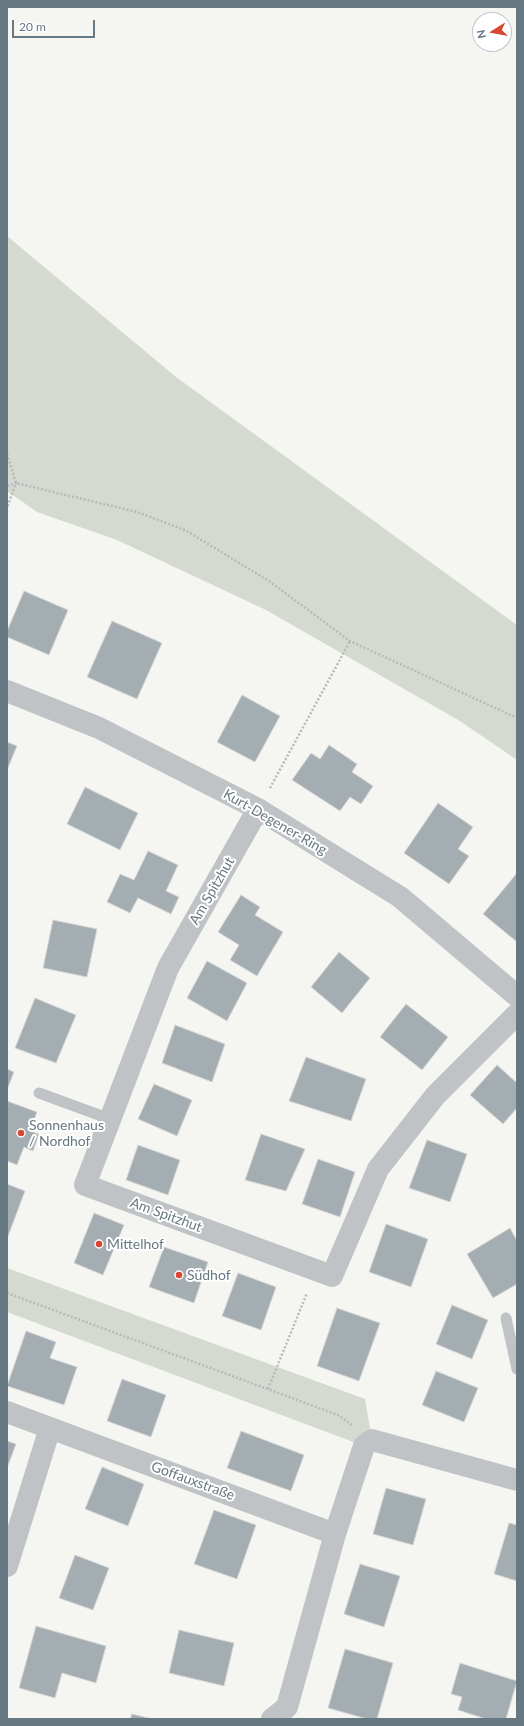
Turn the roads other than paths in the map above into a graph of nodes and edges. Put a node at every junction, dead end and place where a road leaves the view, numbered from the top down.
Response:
1 (7, 691) edge
2 (258, 809) junction
3 (517, 996) edge
4 (517, 1014) edge
5 (38, 1093) dead end
6 (110, 1119) junction
7 (506, 1318) dead end
8 (517, 1369) edge
9 (7, 1412) edge
10 (50, 1428) junction
11 (517, 1480) edge
12 (335, 1534) junction
13 (8, 1563) edge
14 (272, 1719) edge

1 - 2 street, Kurt-Degener-Ring
2 - 3 street, Kurt-Degener-Ring
2 - 6 street, Am Spitzhut
4 - 6 street, Am Spitzhut
5 - 6 lane
7 - 8 lane
9 - 10 street, Goffauxstraße
10 - 12 street, Goffauxstraße
10 - 13 street
11 - 12 street
12 - 14 street

